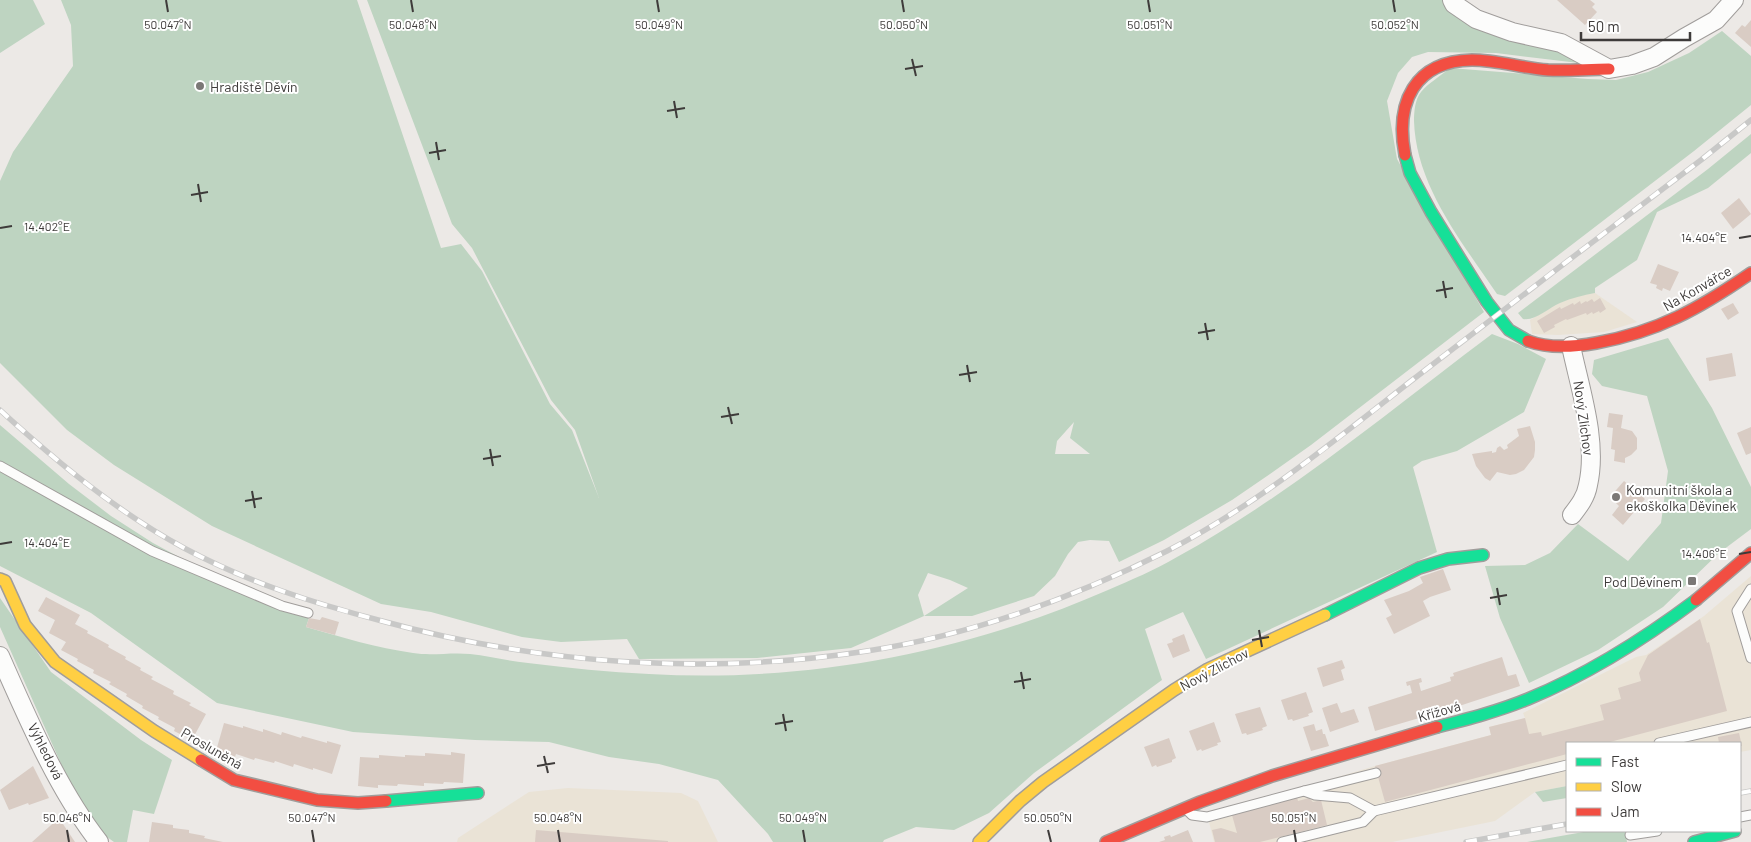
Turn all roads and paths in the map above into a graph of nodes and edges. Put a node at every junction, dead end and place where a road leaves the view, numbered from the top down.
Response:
1 (1452, 0) edge
2 (1734, 0) edge
3 (1608, 69) junction
4 (1751, 273) edge
5 (1571, 346) junction
6 (0, 466) edge
7 (1572, 515) dead end
8 (1751, 553) edge
9 (1483, 555) dead end
10 (0, 579) edge
11 (1751, 589) edge
12 (308, 613) dead end
13 (0, 656) edge
14 (1751, 658) edge
15 (1751, 722) edge
16 (1663, 742) edge
17 (1566, 765) edge
18 (1376, 773) dead end
19 (1304, 791) junction
20 (478, 793) dead end
21 (1186, 808) junction
22 (1374, 811) junction
23 (1650, 832) edge
24 (1731, 832) edge
25 (1630, 835) dead end
26 (99, 842) edge
27 (978, 842) edge
28 (1106, 842) edge
29 (1282, 842) edge
30 (1694, 842) edge

1 - 3 street
2 - 3 street
3 - 5 main road, Na Konvářce
4 - 5 main road, Na Konvářce
5 - 7 street, Nový Zlíchov
6 - 12 lane
8 - 21 main road, Křížová
9 - 27 main road, Nový Zlíchov
10 - 20 main road, Prosluněná
11 - 14 lane
13 - 26 street, Výhledová
15 - 16 lane
17 - 22 lane
18 - 19 lane
19 - 21 lane
19 - 22 lane
21 - 28 main road, Křížová
22 - 29 lane
23 - 25 lane
24 - 30 main road

